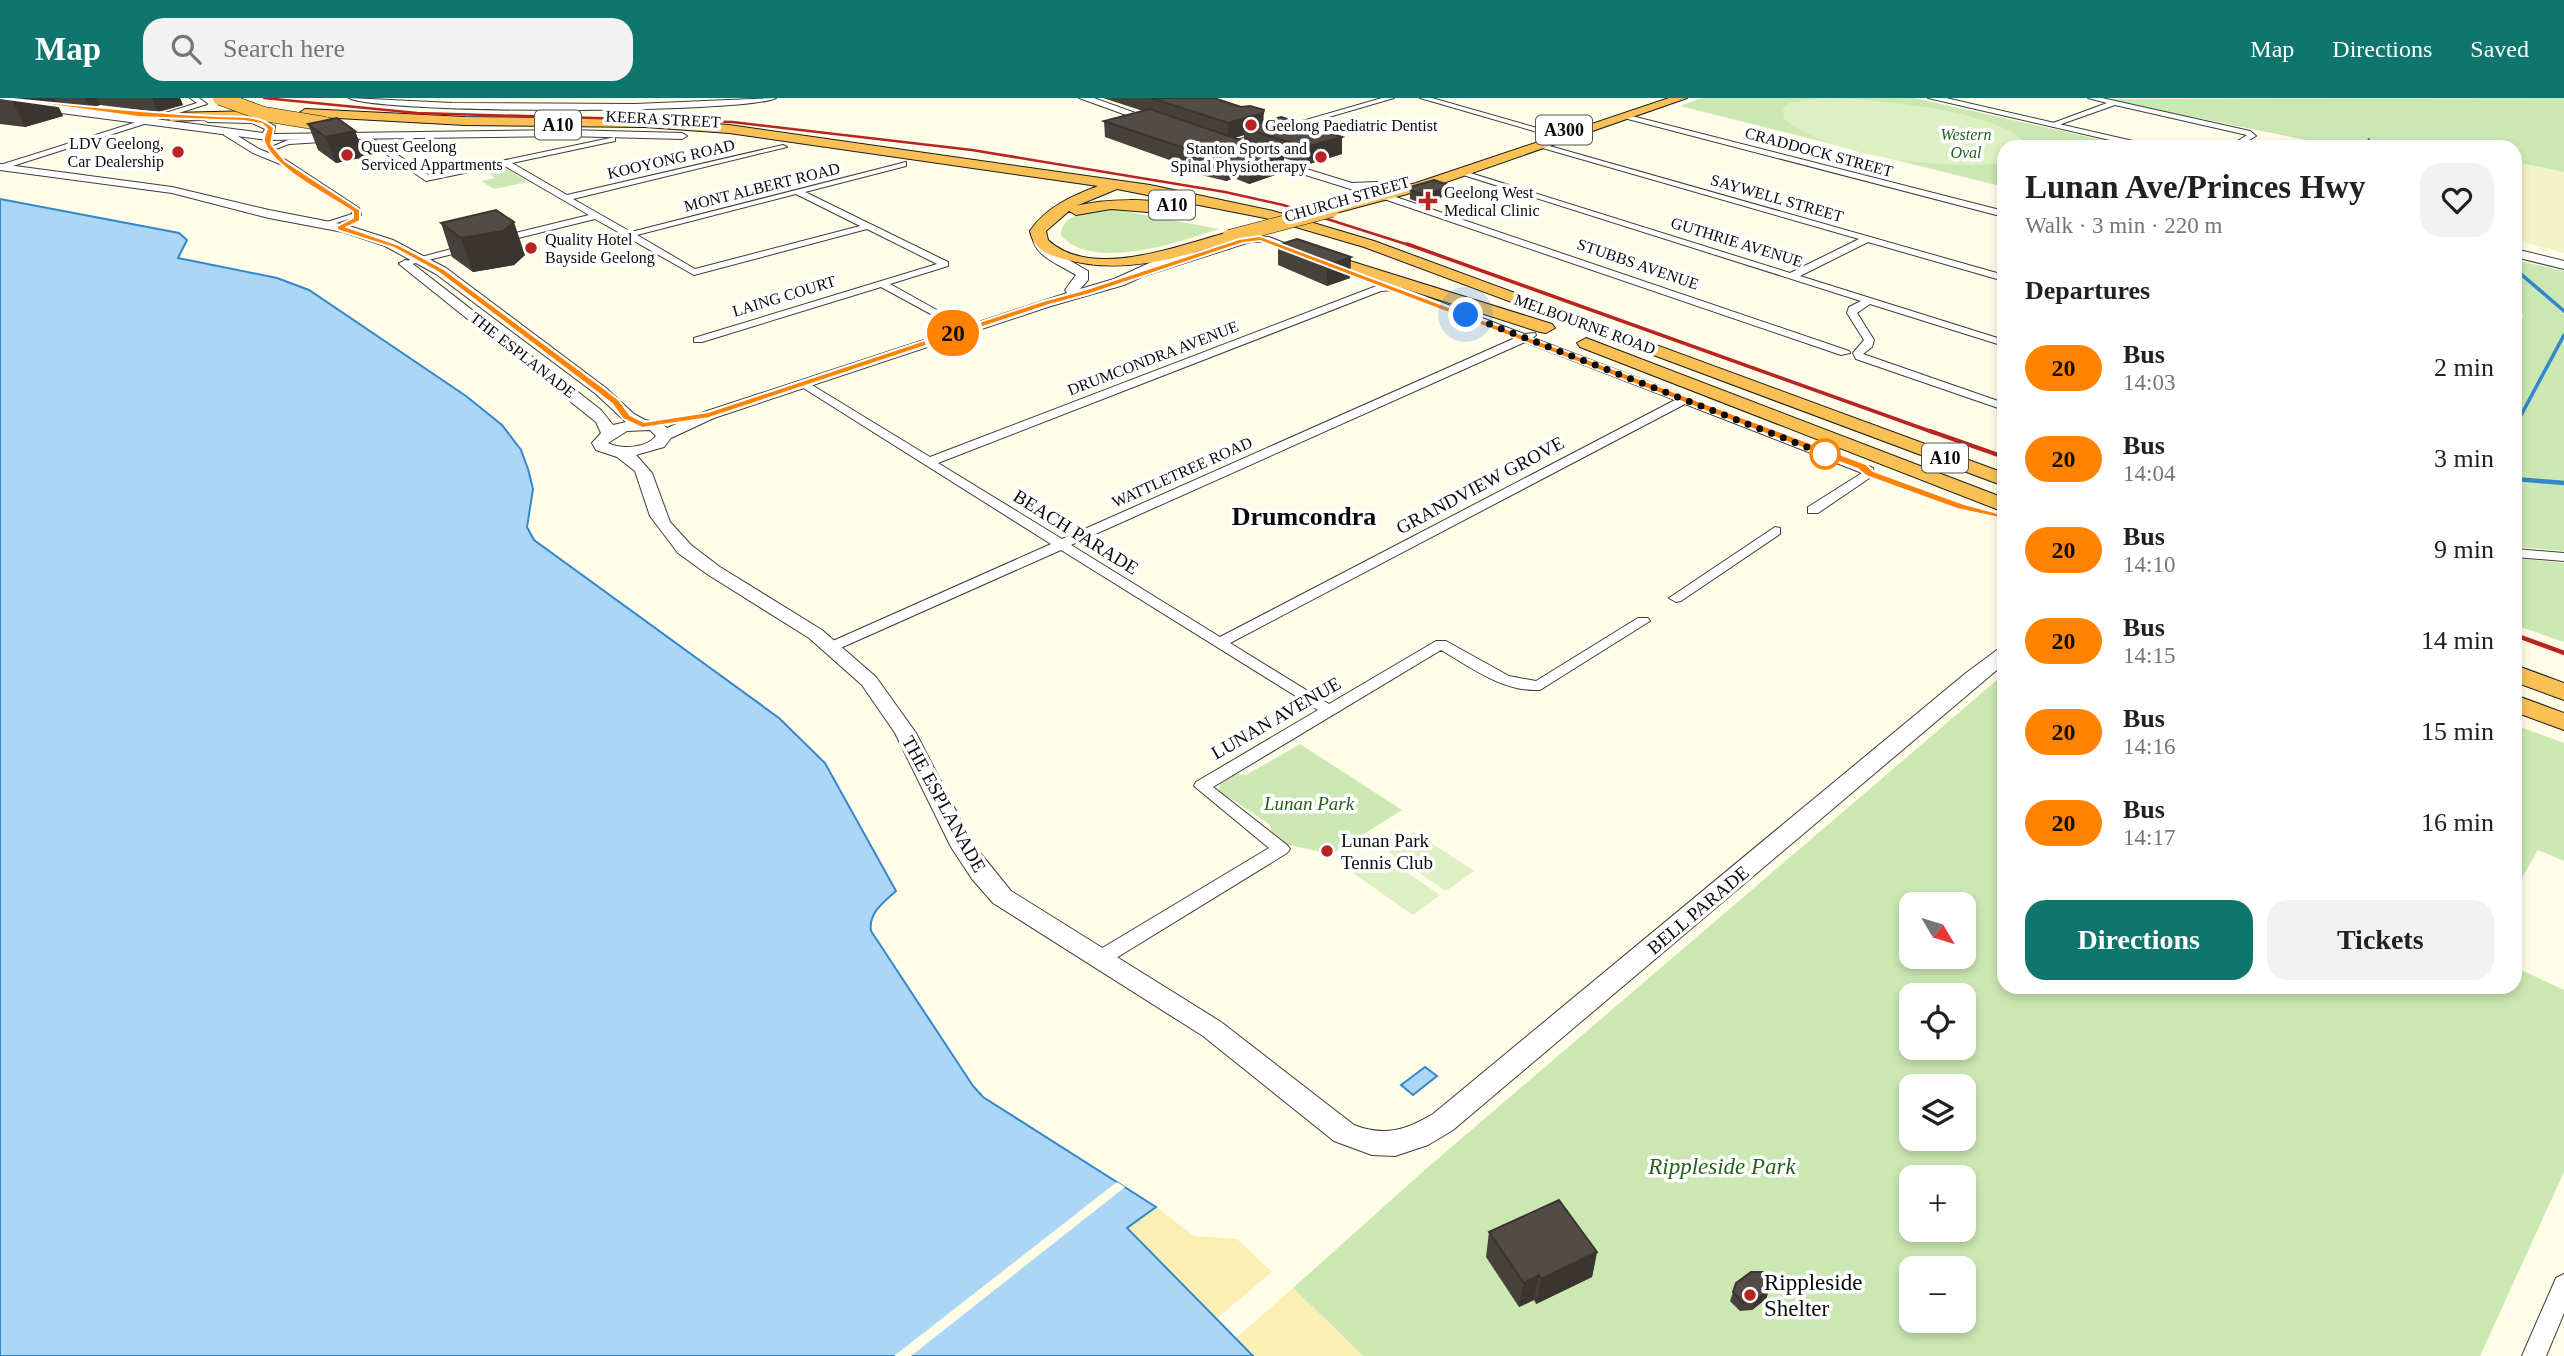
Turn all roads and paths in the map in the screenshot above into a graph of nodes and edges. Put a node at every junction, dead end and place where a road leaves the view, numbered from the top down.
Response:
1 (194, 98) edge
2 (220, 98) edge
3 (239, 98) edge
4 (353, 98) edge
5 (384, 98) edge
6 (551, 98) edge
7 (654, 98) edge
8 (692, 98) edge
9 (774, 98) edge
10 (1084, 98) edge
11 (1390, 98) edge
12 (1424, 98) edge
13 (1661, 98) edge
14 (1681, 98) edge
15 (1933, 98) edge
16 (2092, 98) edge
17 (1, 100) edge
18 (371, 101) junction
19 (2115, 103) junction
20 (524, 105) junction
21 (669, 105) junction
22 (305, 113) dead end
23 (254, 115) dead end
24 (1627, 116) junction
25 (167, 117) junction
26 (147, 122) junction
27 (330, 122) junction
28 (2056, 125) junction
29 (1168, 127) edge
30 (228, 133) junction
31 (1554, 134) junction
32 (682, 135) junction
33 (267, 137) junction
34 (366, 137) junction
35 (612, 139) dead end
36 (2123, 140) edge
37 (2246, 140) edge
38 (781, 141) junction
39 (1218, 143) joint
40 (1542, 145) junction
41 (273, 148) junction
42 (1240, 151) edge
43 (1253, 155) edge
44 (283, 162) junction
45 (505, 163) junction
46 (903, 164) junction
47 (1, 168) edge
48 (1461, 173) junction
49 (1324, 179) junction
50 (1037, 184) junction
51 (1402, 184) junction
52 (1106, 190) junction
53 (799, 192) junction
54 (1376, 196) junction
55 (565, 198) junction
56 (1327, 209) joint
57 (1076, 212) junction
58 (1997, 212) edge
59 (1053, 215) junction
60 (595, 216) junction
61 (1236, 220) junction
62 (870, 226) junction
63 (328, 228) junction
64 (628, 235) junction
65 (1037, 235) junction
66 (1225, 236) junction
67 (1867, 239) junction
68 (492, 241) edge
69 (481, 244) edge
70 (1198, 246) junction
71 (1301, 252) junction
72 (1140, 255) junction
73 (2522, 255) edge
74 (421, 259) junction
75 (1119, 262) junction
76 (404, 263) junction
77 (2564, 265) edge
78 (1079, 271) junction
79 (1792, 276) junction
80 (1997, 276) edge
81 (1095, 278) junction
82 (1119, 282) junction
83 (881, 283) junction
84 (1390, 288) junction
85 (1072, 290) junction
86 (1868, 300) junction
87 (1046, 303) junction
88 (1546, 328) junction
89 (966, 329) junction
90 (1526, 337) junction
91 (698, 340) dead end
92 (1997, 341) edge
93 (1859, 355) junction
94 (803, 384) junction
95 (1684, 400) junction
96 (1997, 404) edge
97 (709, 415) junction
98 (645, 425) junction
99 (609, 433) junction
100 (661, 439) junction
101 (623, 453) junction
102 (929, 462) junction
103 (1869, 474) junction
104 (1997, 477) edge
105 (650, 484) junction
106 (1997, 503) edge
107 (1814, 510) dead end
108 (1997, 515) edge
109 (1775, 531) dead end
110 (1061, 545) junction
111 (2522, 554) edge
112 (2564, 557) edge
113 (1676, 598) dead end
114 (1643, 621) dead end
115 (1219, 643) junction
116 (831, 647) junction
117 (1997, 656) edge
118 (2522, 676) edge
119 (2564, 692) edge
120 (2522, 706) edge
121 (1330, 711) junction
122 (2522, 721) edge
123 (2564, 722) edge
124 (2564, 736) edge
125 (1101, 958) junction
126 (1388, 1145) joint
127 (2564, 1285) edge
128 (2534, 1356) edge

1 - 25 street
2 - 27 highway, A10, bridge
3 - 27 highway, A10, bridge
4 - 18 street
5 - 18 street
6 - 20 street
7 - 21 street
8 - 21 street
9 - 21 street
10 - 29 street
11 - 39 street
12 - 31 street
13 - 31 highway, CHURCH STREET / A300
14 - 24 highway, CHURCH STREET / A300
15 - 28 street
16 - 19 street
17 - 25 street
17 - 26 street, KEERA STREET
18 - 20 street
19 - 28 street
19 - 37 street
20 - 21 street
22 - 38 highway
23 - 25 highway
24 - 40 highway, CHURCH STREET / A300
24 - 58 street, CRADDOCK STREET
25 - 26 street
25 - 33 street
26 - 30 street, KEERA STREET
26 - 47 street
27 - 32 highway, A10
27 - 38 highway, A10
28 - 36 street
30 - 33 street, KEERA STREET
30 - 44 street
31 - 51 highway, CHURCH STREET / A300
32 - 34 street, KEERA STREET
32 - 38 highway, KEERA STREET / A10
33 - 34 street, KEERA STREET
33 - 41 street
34 - 41 street
34 - 45 street
35 - 45 street
38 - 46 highway, KEERA STREET / A10
38 - 52 highway, KEERA STREET / A10
38 - 55 street, KOOYONG ROAD
39 - 42 street
40 - 48 highway, CHURCH STREET / A300
40 - 67 street, SAYWELL STREET
41 - 44 street
43 - 49 street
44 - 63 street
45 - 55 street
46 - 50 highway, KEERA STREET / A10
46 - 53 street, MONT ALBERT ROAD
47 - 63 street
48 - 54 highway, CHURCH STREET / A300
48 - 79 street, GUTHRIE AVENUE
49 - 51 street
49 - 54 street
50 - 52 highway, KEERA STREET / A10
50 - 59 highway
51 - 54 highway, CHURCH STREET / A300
52 - 57 highway, CHURCH STREET / A300
52 - 59 highway
52 - 61 highway, MELBOURNE ROAD / A10
52 - 104 highway, MELBOURNE ROAD / A10
53 - 62 street
53 - 64 street, MONT ALBERT ROAD
54 - 56 highway, CHURCH STREET / A300
54 - 93 street, STUBBS AVENUE
55 - 60 street
56 - 66 highway, CHURCH STREET / A300, bridge
57 - 61 highway
57 - 72 highway, CHURCH STREET / A300
59 - 65 highway
60 - 64 street
60 - 68 street
61 - 88 highway, MELBOURNE ROAD / A10
62 - 64 street
62 - 83 street, LAING COURT
63 - 74 street, THE ESPLANADE
63 - 76 street, THE ESPLANADE
65 - 75 highway, CHURCH STREET / A300
65 - 78 street
66 - 70 highway, CHURCH STREET / A300
66 - 72 highway, CHURCH STREET / A300
67 - 79 street
67 - 80 street, SAYWELL STREET
69 - 74 street
70 - 75 highway, CHURCH STREET / A300
70 - 82 street
71 - 82 street
71 - 84 street
71 - 88 highway
72 - 75 highway
73 - 77 street
74 - 76 street
74 - 98 street, THE ESPLANADE
75 - 81 street
76 - 99 street, THE ESPLANADE
78 - 81 street
78 - 85 street
79 - 86 street, GUTHRIE AVENUE
81 - 82 street
81 - 85 street
82 - 87 street
83 - 89 street
83 - 91 street, LAING COURT
84 - 90 street
84 - 102 street, DRUMCONDRA AVENUE
85 - 87 street
86 - 92 street, GUTHRIE AVENUE
86 - 93 street
87 - 89 street
88 - 90 street, WATTLETREE ROAD
88 - 106 highway, MELBOURNE ROAD / A10
89 - 94 street
90 - 95 street
90 - 110 street, WATTLETREE ROAD
93 - 96 street
94 - 97 street
94 - 102 street, BEACH PARADE
95 - 103 street
95 - 115 street, GRANDVIEW GROVE
97 - 98 street
97 - 100 street
98 - 99 street
98 - 100 street, THE ESPLANADE
99 - 101 street, THE ESPLANADE
100 - 101 street
100 - 105 street, THE ESPLANADE
101 - 105 street, THE ESPLANADE
102 - 110 street, BEACH PARADE
103 - 107 street
103 - 108 highway
105 - 116 street, THE ESPLANADE
109 - 113 street
110 - 115 street, BEACH PARADE
110 - 116 street, WATTLETREE ROAD
111 - 112 street
114 - 121 street, LUNAN AVENUE
115 - 121 street, BEACH PARADE
116 - 125 street, THE ESPLANADE
117 - 126 street, BELL PARADE
118 - 119 highway
120 - 123 highway
121 - 125 street, LUNAN AVENUE
122 - 124 highway
125 - 126 street, THE ESPLANADE
127 - 128 street

